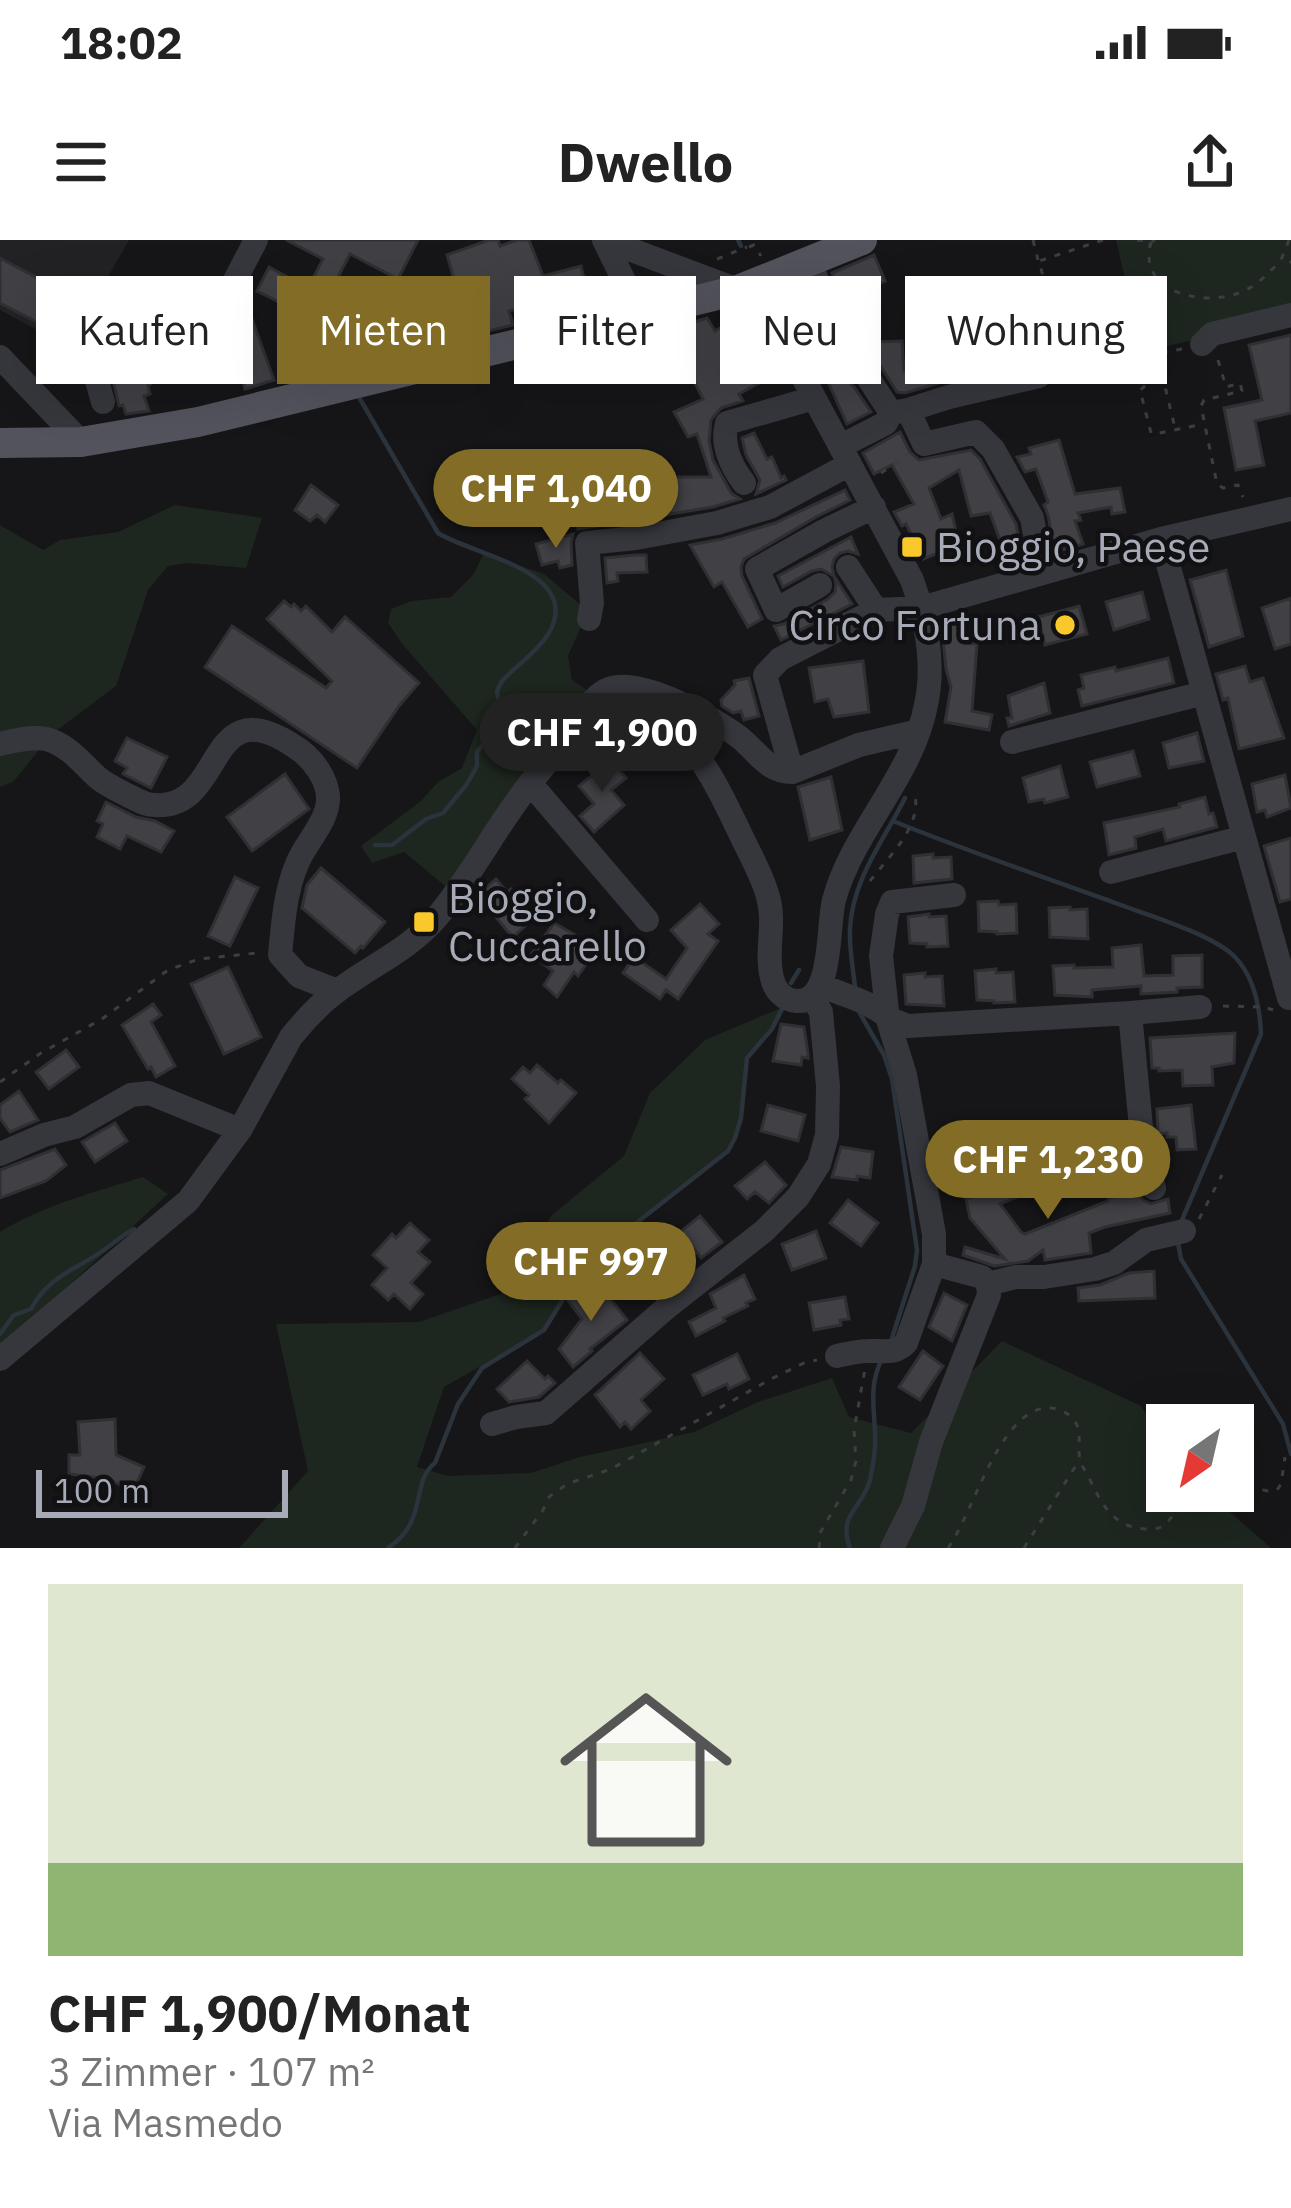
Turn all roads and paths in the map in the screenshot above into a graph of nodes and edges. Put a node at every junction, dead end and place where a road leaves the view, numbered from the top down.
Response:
1 (256, 240) edge
2 (604, 240) edge
3 (862, 240) edge
4 (1033, 240) edge
5 (1103, 240) edge
6 (1137, 240) edge
7 (1288, 240) edge
8 (1153, 241) edge
9 (1281, 260) junction
10 (1039, 261) junction
11 (810, 262) junction
12 (1291, 262) edge
13 (622, 276) edge
14 (762, 276) edge
15 (1043, 276) edge
16 (720, 279) edge
17 (720, 288) edge
18 (1291, 315) edge
19 (1201, 348) junction
20 (1167, 352) edge
21 (0, 357) edge
22 (804, 384) edge
23 (1005, 384) edge
24 (1144, 384) edge
25 (1164, 384) edge
26 (814, 398) junction
27 (103, 402) dead end
28 (899, 412) junction
29 (1205, 424) junction
30 (1175, 429) dead end
31 (81, 442) junction
32 (0, 443) edge
33 (924, 444) junction
34 (857, 476) junction
35 (744, 483) dead end
36 (1291, 509) edge
37 (1247, 519) junction
38 (1161, 539) junction
39 (848, 567) dead end
40 (1042, 572) junction
41 (820, 585) dead end
42 (921, 608) junction
43 (875, 610) junction
44 (589, 619) dead end
45 (1204, 692) junction
46 (919, 731) junction
47 (1012, 742) dead end
48 (0, 744) edge
49 (562, 747) junction
50 (792, 772) junction
51 (530, 783) junction
52 (912, 821) dead end
53 (1244, 837) junction
54 (1111, 872) dead end
55 (870, 881) dead end
56 (954, 896) dead end
57 (647, 920) dead end
58 (268, 954) junction
59 (337, 991) junction
60 (817, 991) junction
61 (1289, 998) edge
62 (1200, 1007) joint
63 (1264, 1007) dead end
64 (1130, 1012) junction
65 (888, 1019) junction
66 (0, 1082) edge
67 (240, 1130) junction
68 (0, 1154) edge
69 (1222, 1174) dead end
70 (1154, 1188) dead end
71 (1180, 1232) joint
72 (934, 1264) junction
73 (988, 1284) junction
74 (880, 1351) junction
75 (837, 1356) joint
76 (0, 1359) edge
77 (492, 1424) dead end
78 (1285, 1457) dead end
79 (1080, 1459) junction
80 (1254, 1489) edge
81 (1174, 1512) edge
82 (515, 1548) edge
83 (819, 1548) edge
84 (892, 1548) edge
85 (948, 1548) edge
86 (1024, 1548) edge

1 - 27 street
2 - 13 street
2 - 16 street
3 - 11 main road
4 - 10 path
5 - 10 path
6 - 8 path
7 - 9 path
8 - 9 path
9 - 12 path
10 - 15 path
11 - 14 main road
11 - 28 street
17 - 31 main road
18 - 19 street
19 - 20 path
19 - 29 path
21 - 31 street
22 - 26 street
23 - 28 street
24 - 29 path
25 - 30 path
26 - 34 street
26 - 35 street
28 - 33 street
28 - 34 street
29 - 37 path
31 - 32 main road
33 - 34 path
33 - 40 street
34 - 41 street
34 - 42 street
34 - 44 street
36 - 37 street
37 - 38 street
38 - 40 street
38 - 45 street
39 - 43 street
40 - 42 street
42 - 43 street
42 - 46 street
43 - 50 street
45 - 47 street
45 - 53 street
46 - 50 street
46 - 60 street
48 - 58 street
49 - 50 street
49 - 51 street
49 - 60 street
51 - 57 street
51 - 59 street
52 - 55 path
53 - 54 street
53 - 61 street
56 - 65 street
58 - 59 street
58 - 66 path
59 - 67 street
60 - 65 street
60 - 77 street
62 - 63 path
62 - 64 street
64 - 65 street
64 - 70 street
65 - 72 street
67 - 68 street
67 - 76 street
69 - 71 path
71 - 73 street
72 - 73 street
72 - 74 street
73 - 84 street
74 - 75 street
74 - 83 path
75 - 82 path
78 - 80 path
79 - 81 path
79 - 85 path
79 - 86 path

